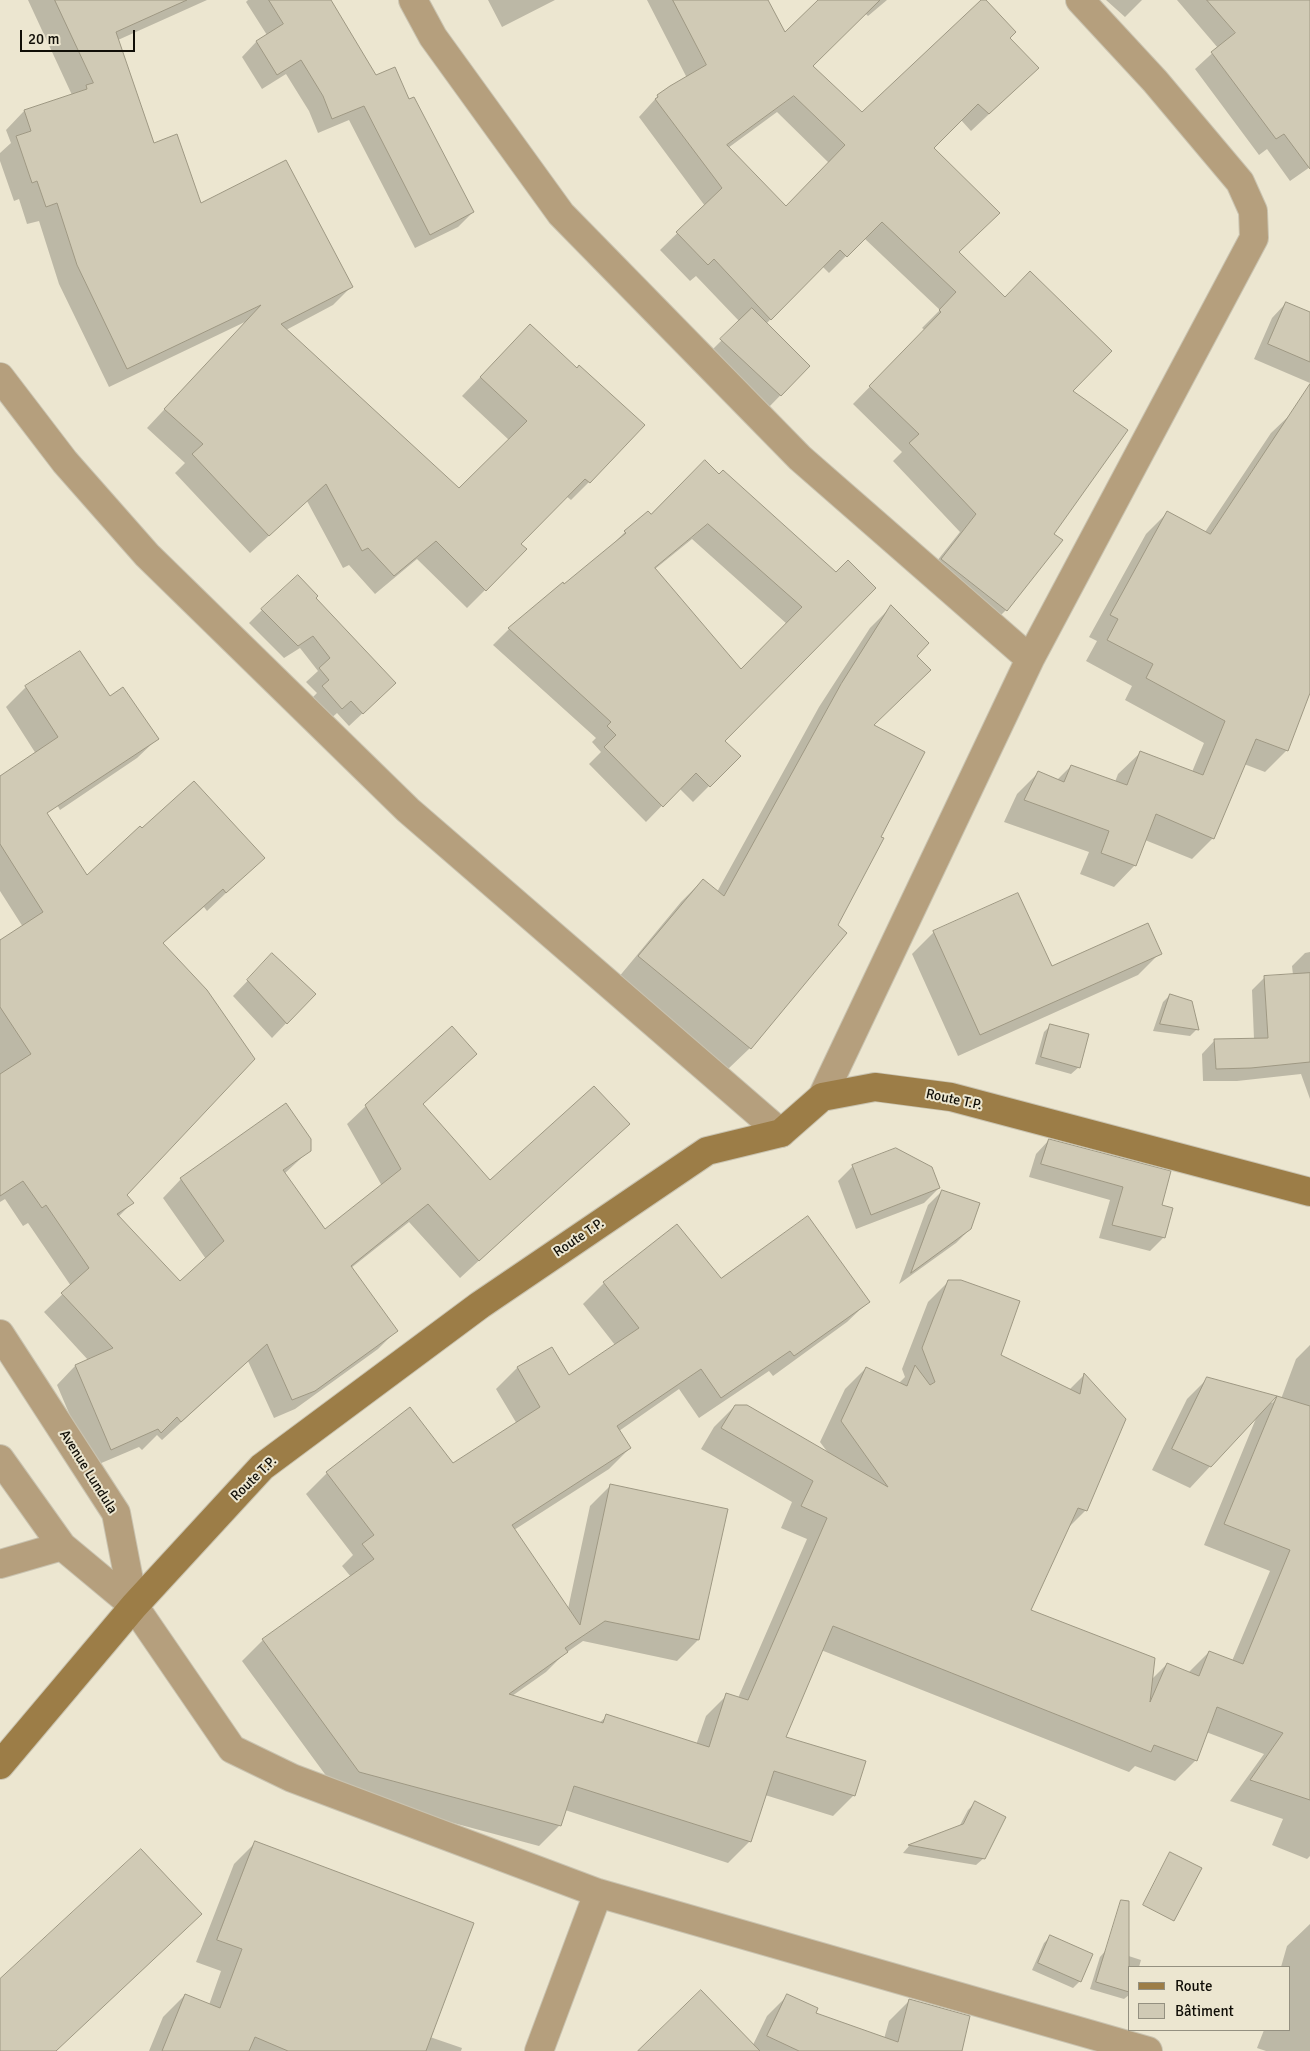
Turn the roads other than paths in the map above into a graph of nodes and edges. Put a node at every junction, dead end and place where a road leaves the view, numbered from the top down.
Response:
1 (413, 0) edge
2 (1080, 0) edge
3 (0, 376) edge
4 (1030, 659) junction
5 (822, 1097) junction
6 (781, 1133) junction
7 (1310, 1192) edge
8 (0, 1334) edge
9 (0, 1459) edge
10 (62, 1546) junction
11 (0, 1564) edge
12 (134, 1606) junction
13 (0, 1765) edge
14 (598, 1893) junction
15 (539, 2051) edge
16 (1148, 2051) edge

1 - 4 street
2 - 4 street
3 - 6 street
4 - 5 street
5 - 6 street, Route T.P.
5 - 7 street, Route T.P.
6 - 12 street, Route T.P.
8 - 12 street, Avenue Lundula
9 - 10 street
10 - 11 street
10 - 12 street
12 - 13 street, Route T.P.
12 - 14 street
14 - 15 street
14 - 16 street

